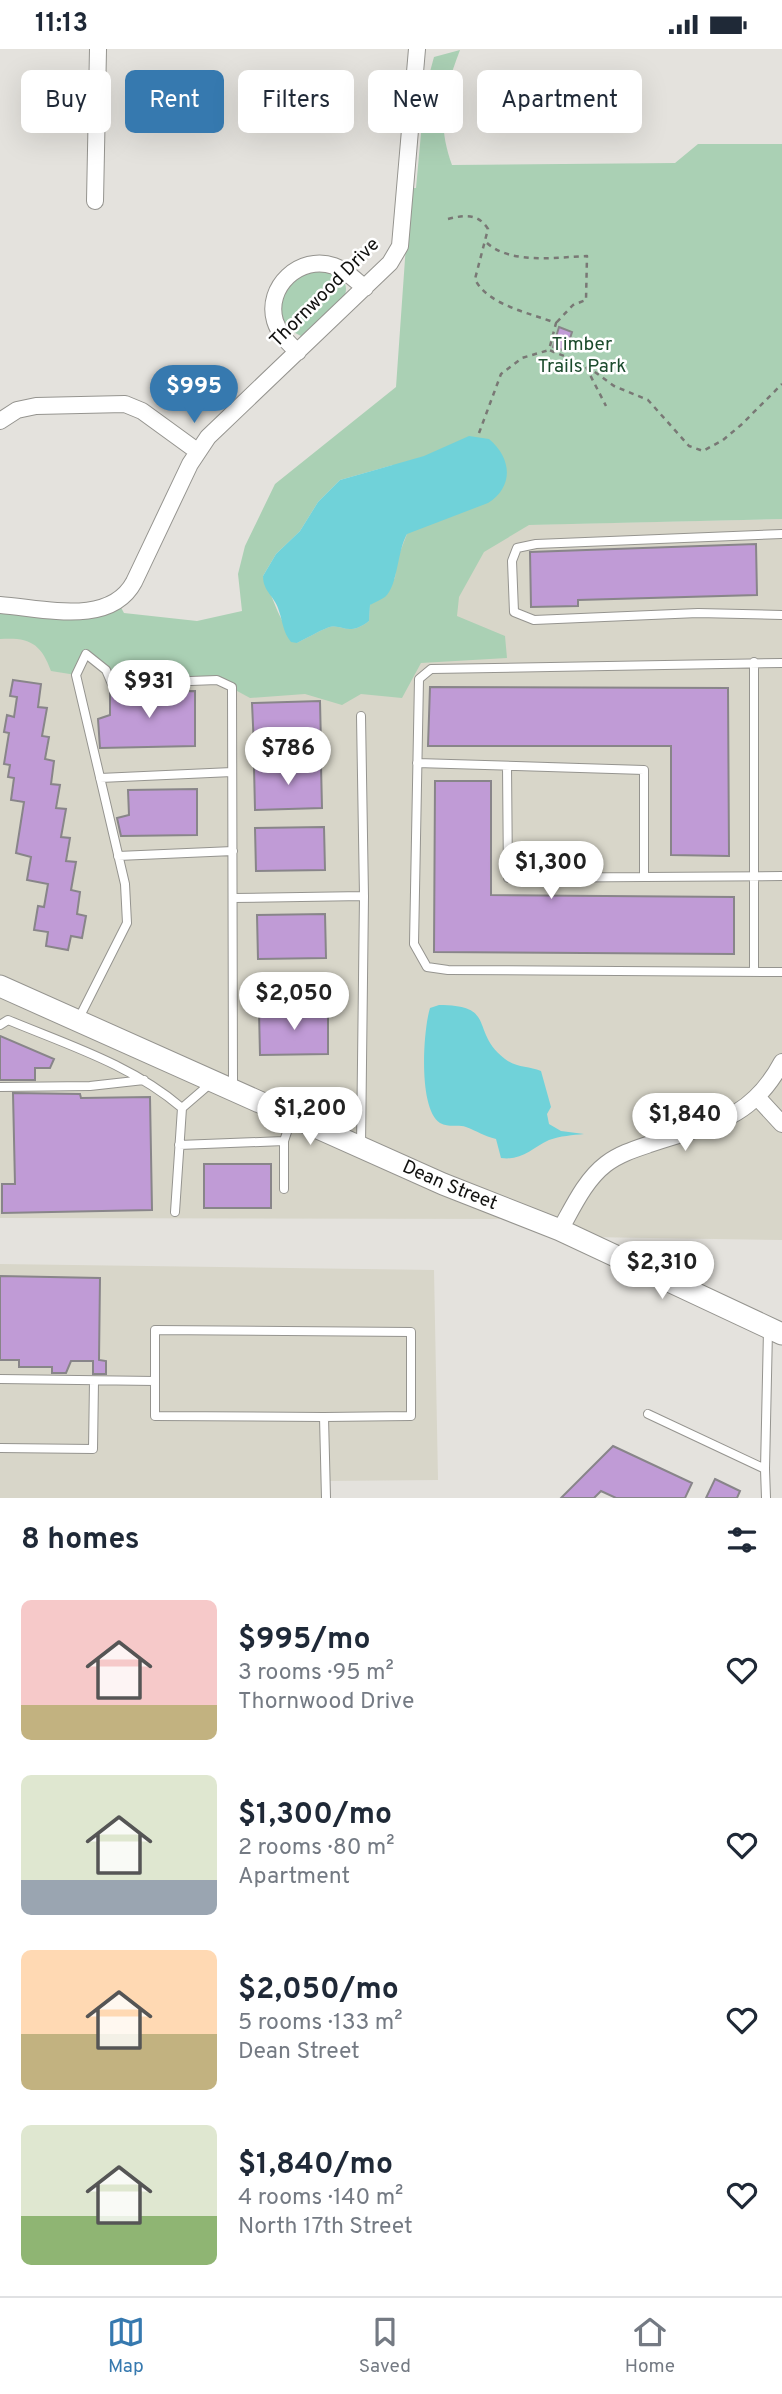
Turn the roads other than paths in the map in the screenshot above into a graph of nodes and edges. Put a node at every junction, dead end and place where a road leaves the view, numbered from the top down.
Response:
1 (98, 49) edge
2 (417, 49) edge
3 (95, 201) dead end
4 (365, 288) junction
5 (298, 352) junction
6 (0, 421) edge
7 (197, 451) junction
8 (782, 534) edge
9 (0, 605) edge
10 (782, 615) edge
11 (754, 662) junction
12 (782, 663) edge
13 (361, 716) dead end
14 (417, 763) junction
15 (507, 766) junction
16 (232, 772) junction
17 (100, 778) junction
18 (233, 851) junction
19 (118, 856) junction
20 (752, 876) junction
21 (782, 876) edge
22 (644, 877) junction
23 (364, 896) junction
24 (233, 898) junction
25 (754, 972) junction
26 (782, 972) edge
27 (0, 986) edge
28 (78, 1021) junction
29 (0, 1025) edge
30 (782, 1062) edge
31 (144, 1079) junction
32 (214, 1081) junction
33 (0, 1087) edge
34 (233, 1090) junction
35 (758, 1098) junction
36 (182, 1108) junction
37 (292, 1117) junction
38 (782, 1124) edge
39 (284, 1140) junction
40 (179, 1145) junction
41 (361, 1146) junction
42 (284, 1189) dead end
43 (174, 1212) dead end
44 (560, 1230) junction
45 (775, 1330) edge
46 (0, 1379) edge
47 (94, 1381) junction
48 (155, 1381) junction
49 (648, 1414) dead end
50 (324, 1417) junction
51 (0, 1448) edge
52 (765, 1469) junction
53 (326, 1498) edge
54 (766, 1498) edge

1 - 3 street
2 - 4 street, Thornwood Drive
4 - 5 street, Thornwood Drive
4 - 5 street
5 - 7 street, Thornwood Drive
6 - 7 street
7 - 9 street, Thornwood Drive
8 - 10 lane
11 - 12 lane
11 - 14 lane
11 - 20 lane
13 - 23 lane
14 - 15 lane
14 - 25 lane
15 - 22 lane
15 - 22 lane
16 - 17 lane
16 - 17 lane
16 - 18 lane
17 - 19 lane
18 - 19 lane
18 - 24 lane
19 - 28 lane
20 - 21 lane
20 - 22 lane
20 - 25 lane
23 - 24 lane
23 - 41 lane
24 - 34 lane
25 - 26 lane
27 - 28 street, Dean Street
28 - 32 street, Dean Street
29 - 31 lane
30 - 35 street
31 - 33 lane
31 - 36 lane
32 - 34 street, Dean Street
32 - 36 lane
34 - 37 street, Dean Street
35 - 38 street
35 - 44 street
36 - 40 lane
37 - 39 lane
37 - 41 street, Dean Street
39 - 40 lane
39 - 42 lane
40 - 43 lane
41 - 44 street, Dean Street
44 - 45 street, Dean Street
45 - 52 lane
46 - 47 lane
47 - 48 lane
47 - 51 lane
48 - 50 lane
48 - 50 lane
49 - 52 lane
50 - 53 lane
52 - 54 lane

